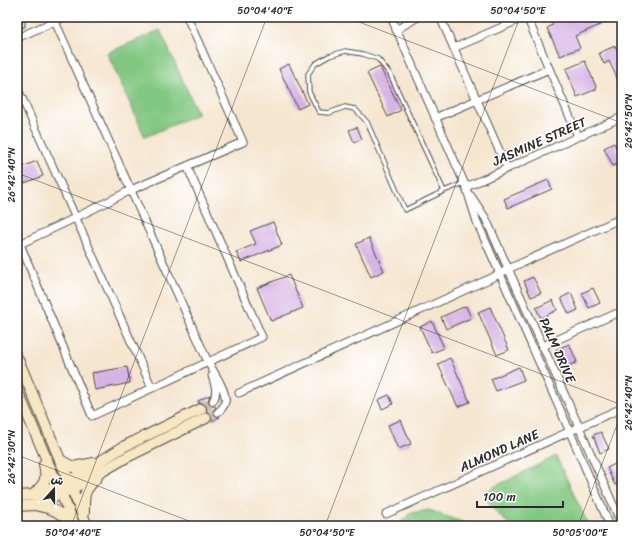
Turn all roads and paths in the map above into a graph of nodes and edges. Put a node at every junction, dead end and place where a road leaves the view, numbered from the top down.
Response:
1 (64, 17) edge
2 (187, 17) edge
3 (391, 17) edge
4 (418, 17) edge
5 (440, 17) edge
6 (526, 17) edge
7 (54, 19) edge
8 (396, 30) junction
9 (17, 38) edge
10 (454, 48) junction
11 (549, 69) junction
12 (17, 87) edge
13 (477, 100) junction
14 (622, 117) edge
15 (435, 118) junction
16 (578, 136) junction
17 (187, 166) junction
18 (507, 168) junction
19 (465, 185) junction
20 (131, 190) junction
21 (444, 191) junction
22 (75, 218) junction
23 (622, 218) edge
24 (508, 269) junction
25 (500, 274) junction
26 (622, 311) edge
27 (543, 346) junction
28 (17, 357) edge
29 (208, 362) junction
30 (152, 388) junction
31 (17, 390) edge
32 (239, 393) dead end
33 (213, 401) dead end
34 (622, 408) edge
35 (201, 409) tunnel mouth
36 (218, 412) tunnel mouth
37 (193, 418) junction
38 (206, 418) tunnel mouth
39 (579, 427) junction
40 (157, 430) junction
41 (570, 432) junction
42 (161, 440) junction
43 (39, 442) junction
44 (60, 460) junction
45 (101, 466) junction
46 (71, 485) junction
47 (60, 490) junction
48 (17, 496) edge
49 (34, 500) junction
50 (17, 506) edge
51 (386, 514) dead end
52 (85, 521) edge
53 (74, 526) edge
54 (610, 526) edge
55 (622, 526) edge

1 - 7 street
2 - 17 street
3 - 8 street, PALM DRIVE
4 - 8 street
5 - 10 street
6 - 10 street
6 - 11 street
7 - 9 street
7 - 20 street
8 - 15 street, PALM DRIVE
10 - 13 street
11 - 13 street
11 - 16 street
12 - 22 street
13 - 15 street
13 - 18 street
14 - 16 street, JASMINE STREET
15 - 19 street, PALM DRIVE
16 - 18 street, JASMINE STREET
17 - 20 street
17 - 29 street
18 - 19 street, JASMINE STREET
19 - 21 lane
19 - 24 street, PALM DRIVE
19 - 25 street, PALM DRIVE
20 - 22 street
20 - 29 street
21 - 21 lane
22 - 30 street
22 - 30 street
23 - 24 street
24 - 25 street
24 - 27 street, PALM DRIVE
25 - 32 street
25 - 41 street, PALM DRIVE
26 - 27 street
27 - 39 street, PALM DRIVE
28 - 44 main road
29 - 30 street
29 - 33 street
29 - 36 street
31 - 43 main road
34 - 39 street, ALMOND LANE
35 - 37 main road
37 - 38 main road
37 - 40 main road
37 - 42 main road
39 - 41 street, ALMOND LANE
39 - 55 street, PALM DRIVE
40 - 42 street
40 - 45 main road
41 - 51 street, ALMOND LANE
41 - 54 street, PALM DRIVE
42 - 45 main road
43 - 47 main road
43 - 49 main road
44 - 45 main road
44 - 46 main road
45 - 46 main road
45 - 52 main road
46 - 47 main road
46 - 52 main road
47 - 49 main road
47 - 53 main road
48 - 49 main road
49 - 50 main road
49 - 53 main road

